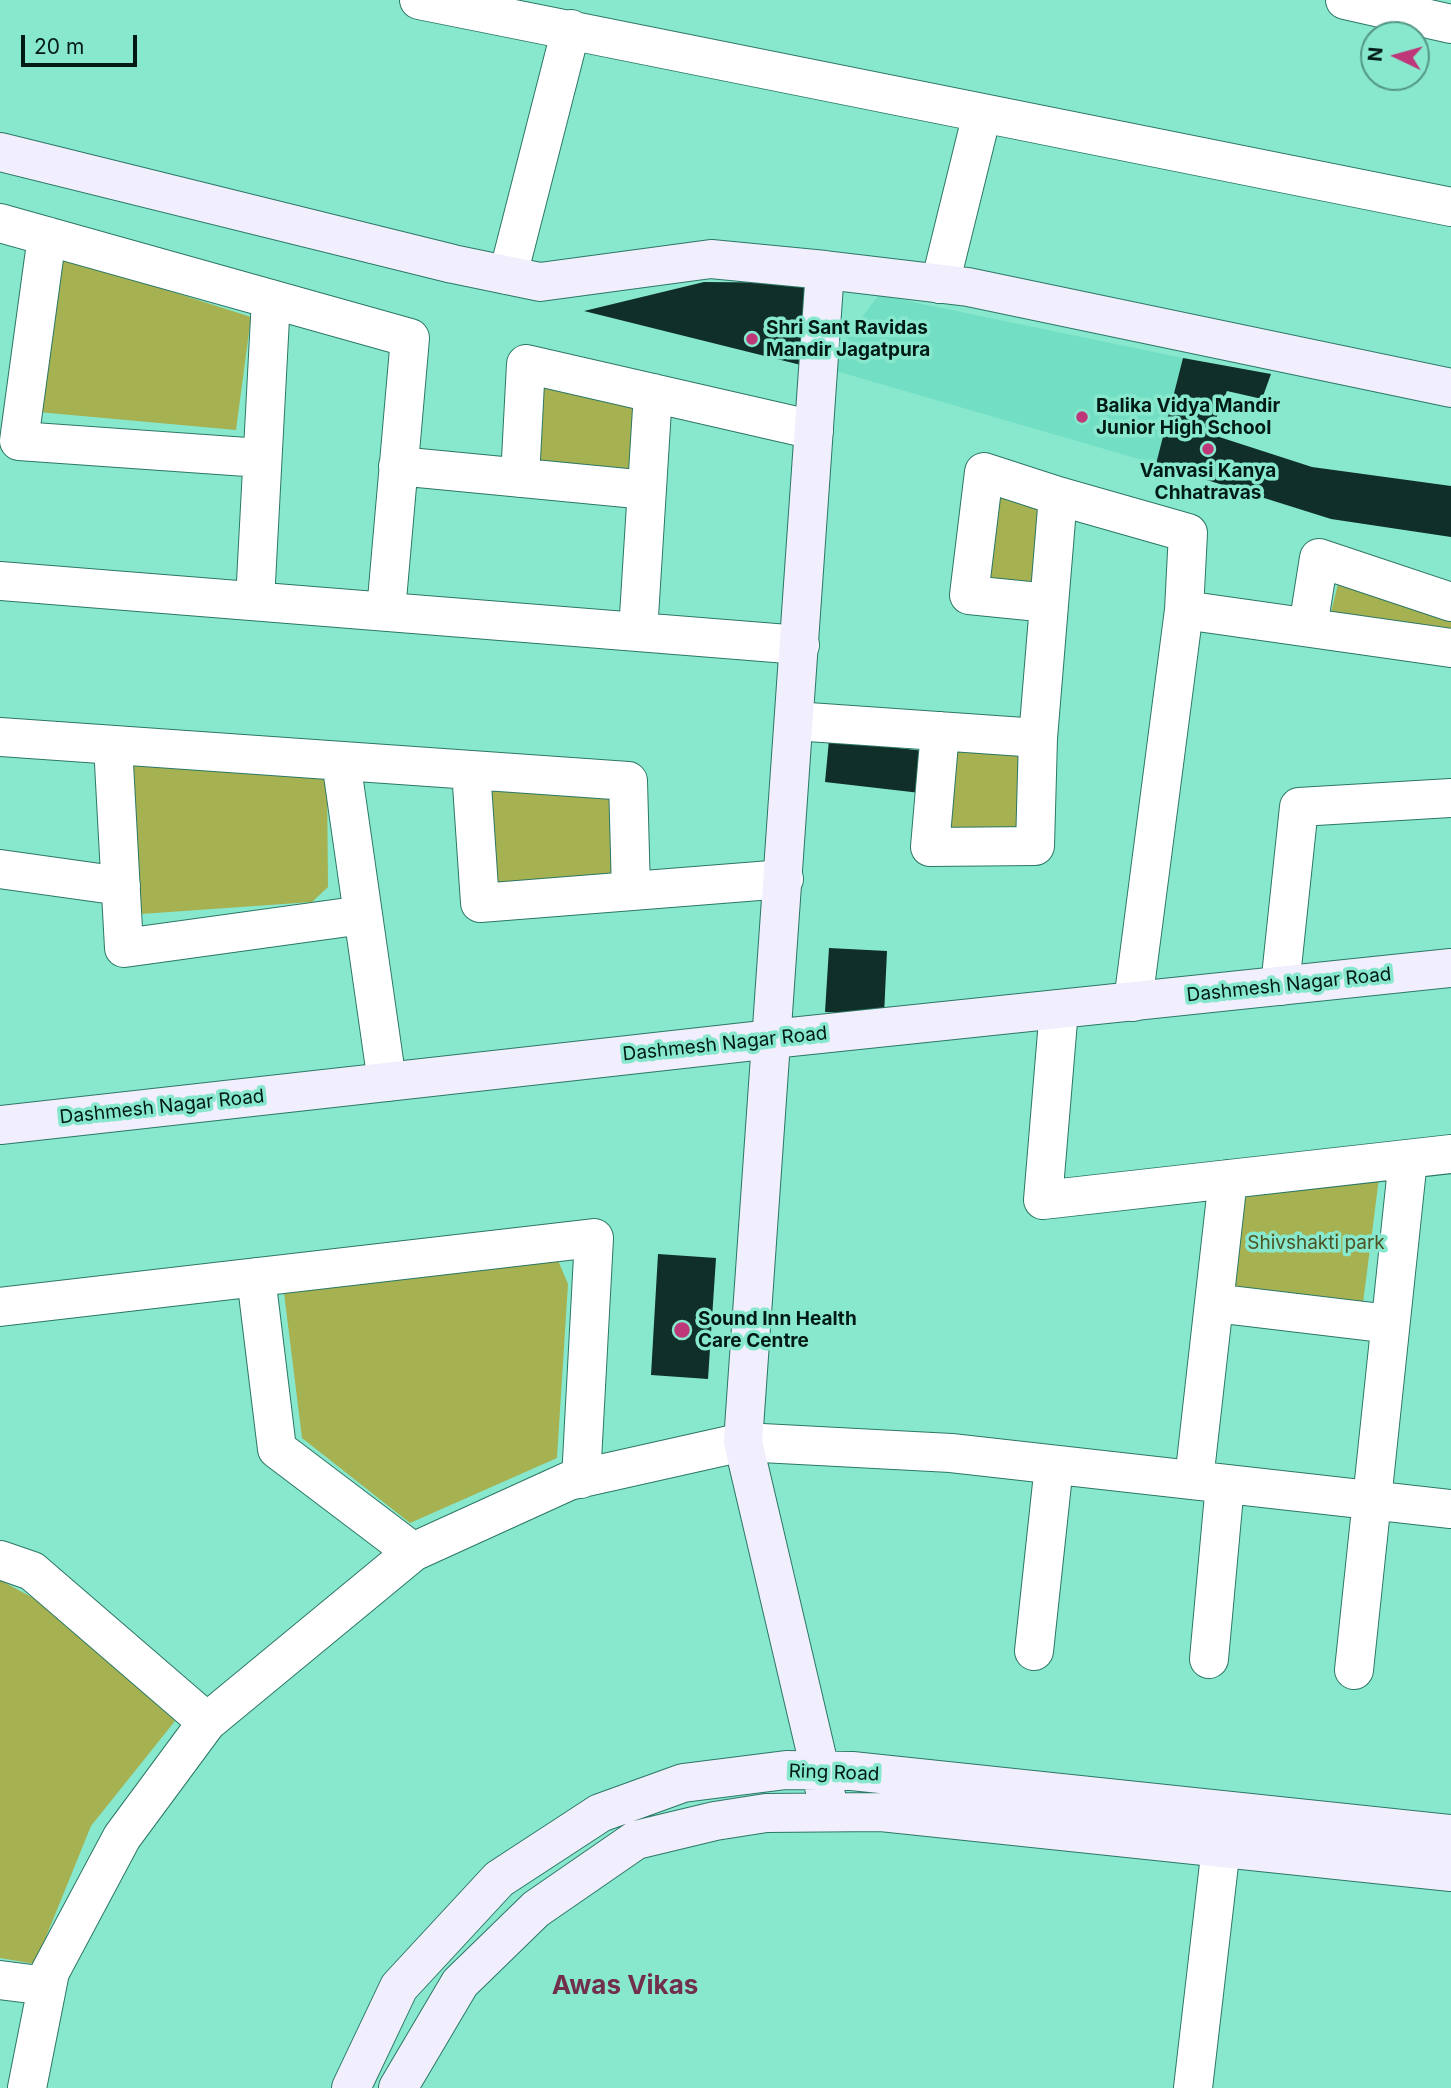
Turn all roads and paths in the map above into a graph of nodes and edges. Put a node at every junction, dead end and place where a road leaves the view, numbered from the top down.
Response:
1 (419, 0) edge
2 (1345, 0) edge
3 (562, 18) edge
4 (1451, 24) edge
5 (982, 114) junction
6 (0, 152) edge
7 (1451, 207) edge
8 (0, 223) edge
9 (47, 236) junction
10 (825, 270) junction
11 (508, 275) junction
12 (940, 284) junction
13 (271, 299) junction
14 (1451, 388) edge
15 (653, 393) junction
16 (814, 430) junction
17 (261, 458) junction
18 (398, 466) junction
19 (520, 478) junction
20 (647, 491) junction
21 (1058, 496) junction
22 (0, 580) edge
23 (255, 601) junction
24 (1049, 603) junction
25 (1451, 603) edge
26 (1184, 610) junction
27 (386, 611) junction
28 (1308, 627) junction
29 (638, 632) junction
30 (800, 645) junction
31 (1451, 648) edge
32 (794, 720) junction
33 (940, 731) junction
34 (0, 737) edge
35 (1038, 738) junction
36 (113, 745) junction
37 (341, 761) junction
38 (471, 770) junction
39 (1451, 798) edge
40 (0, 869) edge
41 (783, 879) junction
42 (121, 886) junction
43 (631, 891) junction
44 (363, 915) junction
45 (1451, 968) edge
46 (1280, 986) junction
47 (1133, 1002) junction
48 (1059, 1009) junction
49 (772, 1039) junction
50 (387, 1082) junction
51 (0, 1125) edge
52 (1451, 1154) edge
53 (1408, 1159) junction
54 (1228, 1180) junction
55 (257, 1277) junction
56 (1214, 1303) junction
57 (0, 1307) edge
58 (1390, 1324) junction
59 (743, 1443) junction
60 (1054, 1465) junction
61 (581, 1479) junction
62 (1210, 1482) junction
63 (1371, 1500) junction
64 (1451, 1509) edge
65 (413, 1552) junction
66 (0, 1560) edge
67 (1034, 1651) dead end
68 (1209, 1659) dead end
69 (1354, 1671) dead end
70 (207, 1722) junction
71 (822, 1771) junction
72 (830, 1812) junction
73 (1451, 1834) edge
74 (1221, 1847) junction
75 (1451, 1872) edge
76 (0, 1980) edge
77 (47, 1986) junction
78 (27, 2088) edge
79 (351, 2088) edge
80 (398, 2088) edge
81 (1193, 2088) edge

1 - 3 street
2 - 4 street
3 - 5 street
3 - 11 street
5 - 7 street
5 - 12 street
6 - 11 street
8 - 9 street
9 - 13 street
9 - 17 street
10 - 11 street
10 - 12 street
10 - 16 street
12 - 14 street
13 - 17 street
13 - 18 street
15 - 16 street
15 - 19 street
15 - 20 street
16 - 30 street
17 - 23 street
18 - 19 street
18 - 27 street
19 - 20 street
20 - 29 street
21 - 24 street
21 - 24 street
21 - 26 street
22 - 23 street
23 - 27 street
24 - 35 street
25 - 28 street
26 - 28 street
26 - 47 street
27 - 29 street
28 - 31 street
29 - 30 street
30 - 32 street
32 - 33 street
32 - 41 street
33 - 35 street
33 - 35 street
34 - 36 street
36 - 37 street
36 - 42 street
37 - 38 street
37 - 44 street
38 - 43 street
38 - 43 street
39 - 46 street
40 - 42 street
41 - 43 street
41 - 49 street
42 - 44 street
44 - 50 street
45 - 46 street, Dashmesh Nagar Road
46 - 47 street, Dashmesh Nagar Road
47 - 48 street, Dashmesh Nagar Road
48 - 49 street, Dashmesh Nagar Road
48 - 54 street
49 - 50 street, Dashmesh Nagar Road
49 - 59 street
50 - 51 street, Dashmesh Nagar Road
52 - 53 street
53 - 54 street
53 - 58 street
54 - 56 street
55 - 57 street
55 - 61 street
55 - 65 street
56 - 58 street
56 - 62 street
58 - 63 street
59 - 60 street
59 - 61 street
59 - 71 street
60 - 62 street
60 - 67 street
61 - 65 street
62 - 63 street
62 - 68 street
63 - 64 street
63 - 69 street
65 - 70 street
66 - 70 street
70 - 77 street
71 - 72 street
71 - 73 street, Ring Road
71 - 79 street, Ring Road
72 - 74 street, Ring Road
72 - 80 street, Ring Road
74 - 75 street, Ring Road
74 - 81 street
76 - 77 street
77 - 78 street

